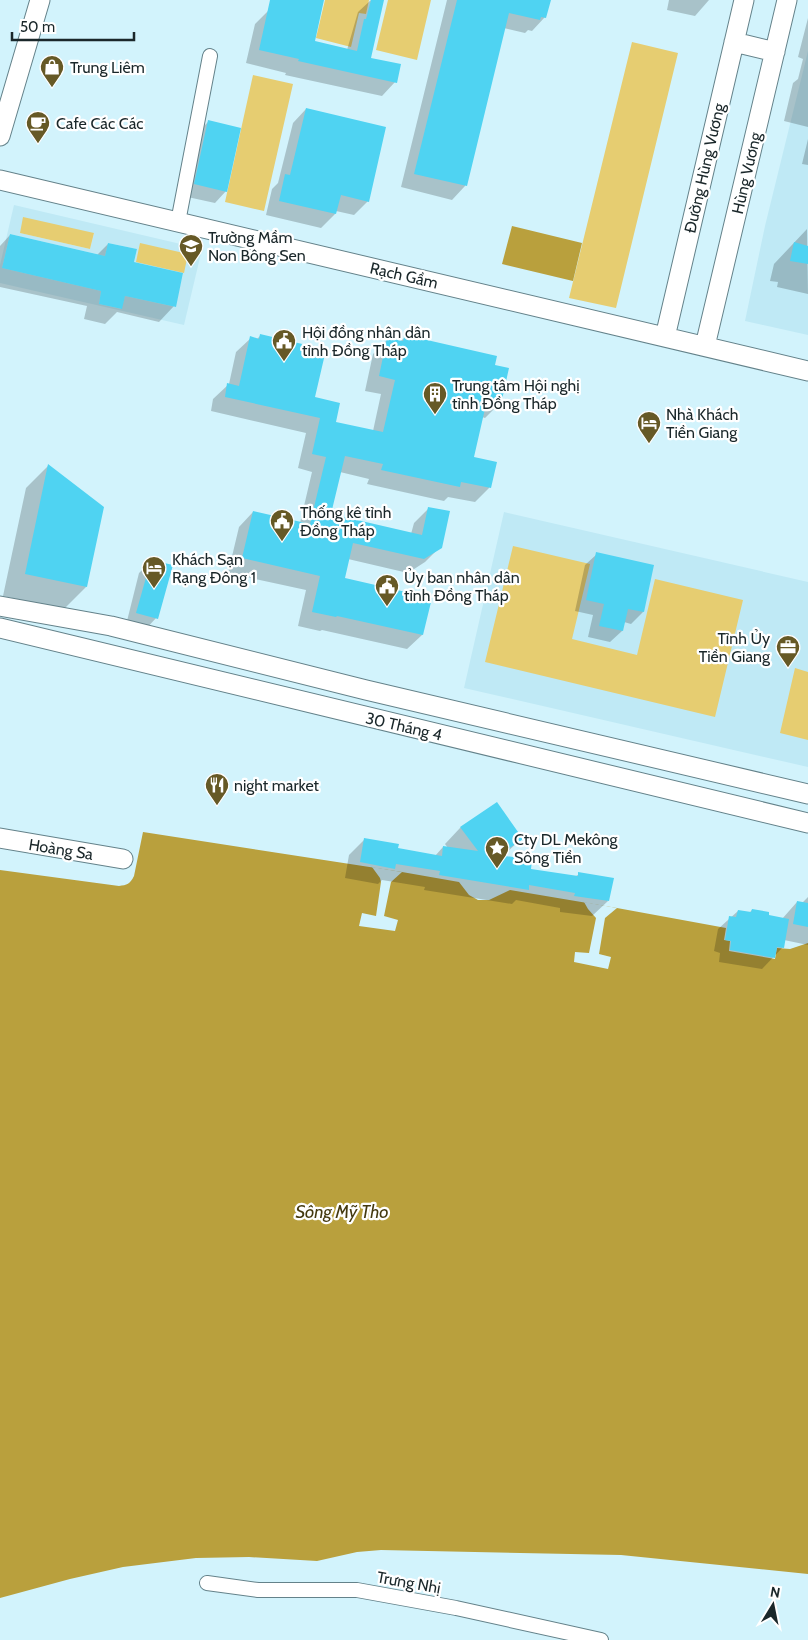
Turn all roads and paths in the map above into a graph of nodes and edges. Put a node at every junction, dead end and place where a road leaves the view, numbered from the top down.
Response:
1 (40, 0) edge
2 (744, 0) edge
3 (787, 0) edge
4 (734, 42) junction
5 (775, 52) junction
6 (210, 56) dead end
7 (0, 136) edge
8 (0, 180) edge
9 (178, 222) junction
10 (665, 337) junction
11 (705, 346) junction
12 (808, 370) edge
13 (0, 606) edge
14 (111, 626) junction
15 (0, 628) edge
16 (104, 652) junction
17 (278, 668) junction
18 (270, 694) junction
19 (723, 775) junction
20 (808, 794) edge
21 (716, 801) junction
22 (808, 823) edge
23 (0, 838) edge
24 (123, 859) dead end
25 (207, 1583) dead end
26 (601, 1640) edge

1 - 7 main road
2 - 4 main road, Đường Hùng Vương
3 - 5 main road, Hùng Vương
4 - 5 main road
4 - 10 main road, Đường Hùng Vương
5 - 11 main road, Hùng Vương
6 - 9 street
8 - 9 main road, Rạch Gầm
9 - 10 main road, Rạch Gầm
10 - 11 main road, Rạch Gầm
11 - 12 main road, Rạch Gầm
13 - 14 main road, 30 Tháng 4
14 - 16 main road
14 - 17 main road, 30 Tháng 4
15 - 16 main road, 30 Tháng 4
16 - 18 main road, 30 Tháng 4
17 - 18 main road
17 - 19 main road, 30 Tháng 4
18 - 21 main road, 30 Tháng 4
19 - 20 main road, 30 Tháng 4
19 - 21 main road
21 - 22 main road, 30 Tháng 4
23 - 24 main road, Hoàng Sa
25 - 26 street, Trưng Nhị

